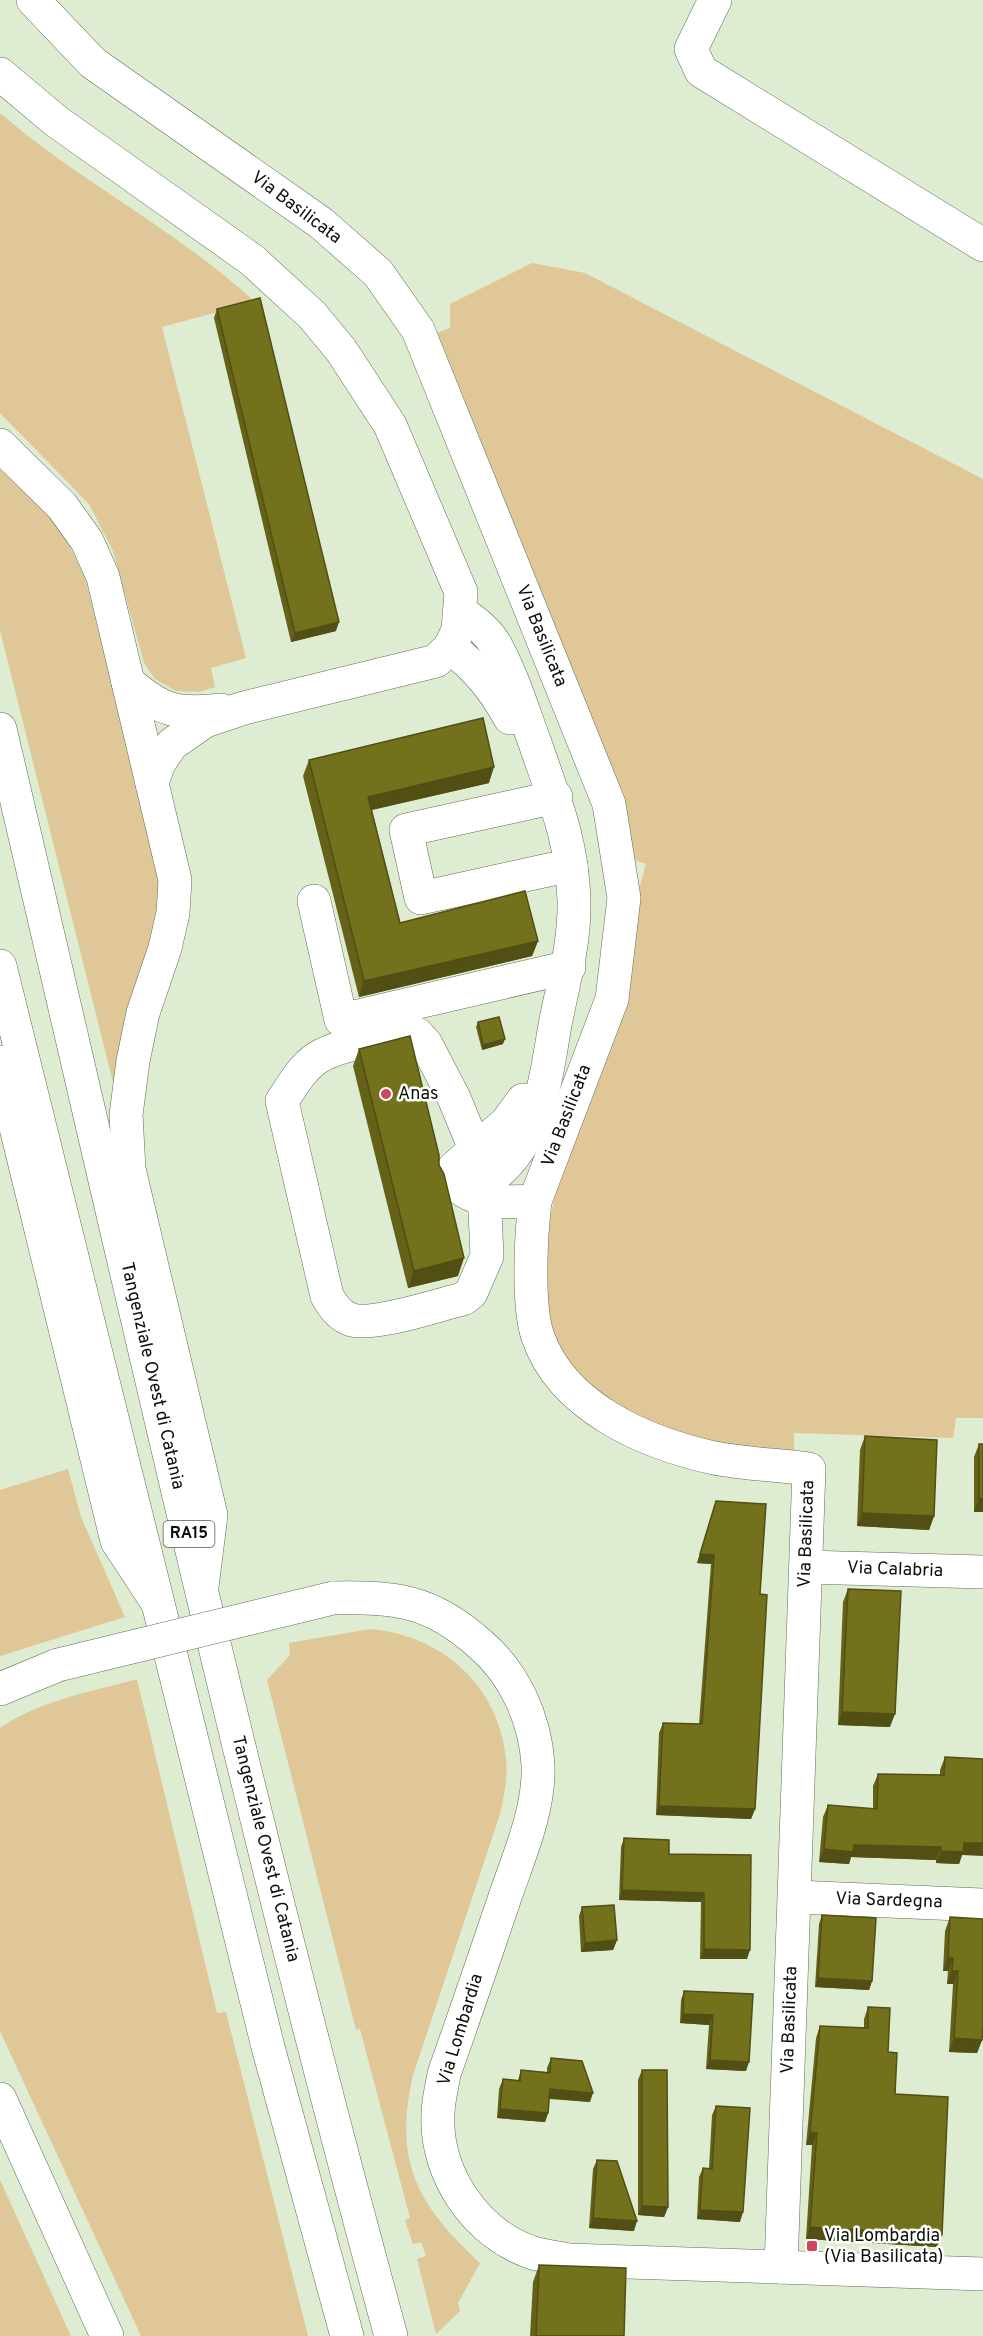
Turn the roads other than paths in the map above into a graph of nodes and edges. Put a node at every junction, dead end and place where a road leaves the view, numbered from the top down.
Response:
1 (33, 0) edge
2 (715, 0) edge
3 (0, 74) edge
4 (983, 245) edge
5 (0, 445) edge
6 (462, 612) junction
7 (450, 647) junction
8 (128, 682) junction
9 (244, 708) junction
10 (0, 729) edge
11 (542, 764) junction
12 (152, 783) junction
13 (556, 797) junction
14 (572, 865) junction
15 (314, 901) dead end
16 (0, 966) edge
17 (569, 967) junction
18 (555, 1025) junction
19 (0, 1062) edge
20 (454, 1098) junction
21 (523, 1100) junction
22 (475, 1152) junction
23 (479, 1192) junction
24 (535, 1201) junction
25 (806, 1567) junction
26 (983, 1572) edge
27 (202, 1589) junction
28 (158, 1604) junction
29 (0, 1689) edge
30 (795, 1897) junction
31 (983, 1905) edge
32 (0, 2099) edge
33 (781, 2266) junction
34 (983, 2274) edge
35 (107, 2336) edge
36 (347, 2336) edge
37 (391, 2336) edge

1 - 24 main road, Via Basilicata
2 - 4 main road
3 - 6 main road
5 - 8 main road
6 - 7 main road
6 - 11 main road
7 - 9 main road
7 - 11 main road
8 - 9 main road
8 - 12 main road
9 - 12 main road
10 - 27 main road, Tangenziale Ovest di Catania / RA15
11 - 13 main road
12 - 27 main road
13 - 14 main road
13 - 14 main road
14 - 17 main road
15 - 17 main road
16 - 28 main road, RA15
17 - 18 main road
18 - 21 main road
18 - 23 main road
19 - 28 main road
20 - 21 main road
20 - 22 main road
20 - 23 main road
21 - 22 main road
22 - 23 main road
23 - 24 main road
24 - 25 main road, Via Basilicata
25 - 26 main road, Via Calabria
25 - 30 main road, Via Basilicata
27 - 37 main road, Tangenziale Ovest di Catania / RA15
28 - 36 main road, RA15
29 - 33 main road, Via Lombardia, bridge
30 - 31 main road, Via Sardegna
30 - 33 main road, Via Basilicata
32 - 35 main road
33 - 34 main road, Via Lombardia

